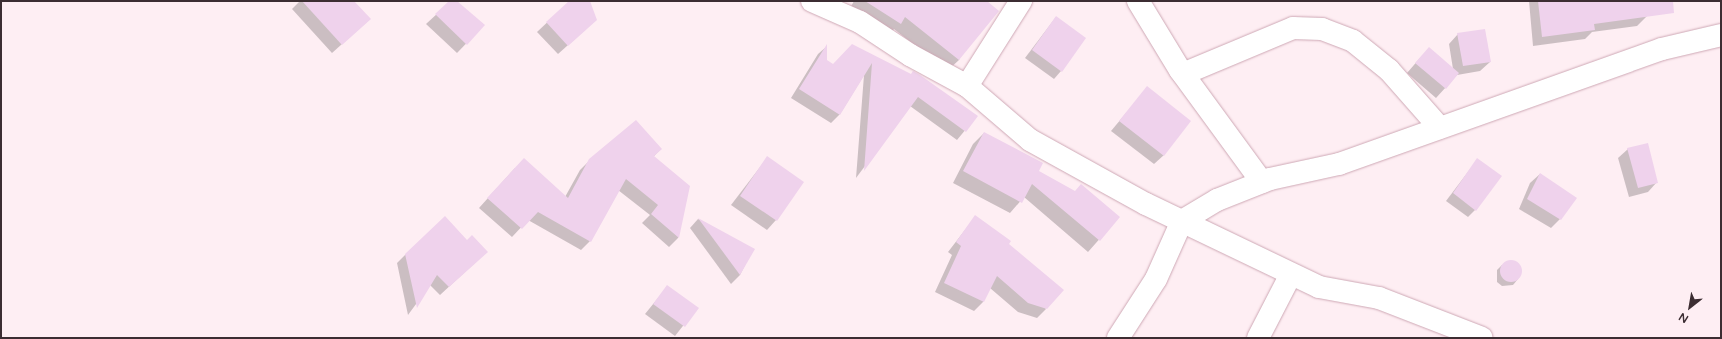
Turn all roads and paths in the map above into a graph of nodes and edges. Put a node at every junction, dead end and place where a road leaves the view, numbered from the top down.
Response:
1 (812, 1) edge
2 (1021, 1) edge
3 (1138, 1) edge
4 (1721, 35) edge
5 (1183, 74) junction
6 (967, 86) junction
7 (1440, 128) junction
8 (1262, 182) junction
9 (1182, 221) junction
10 (1291, 274) junction
11 (1118, 338) edge
12 (1258, 338) edge
13 (1482, 338) edge

1 - 6 street
2 - 6 street
3 - 5 street
4 - 7 street
5 - 7 street
5 - 8 street
6 - 9 street
7 - 8 street
8 - 9 street
9 - 10 street
9 - 11 street
10 - 12 street
10 - 13 street

